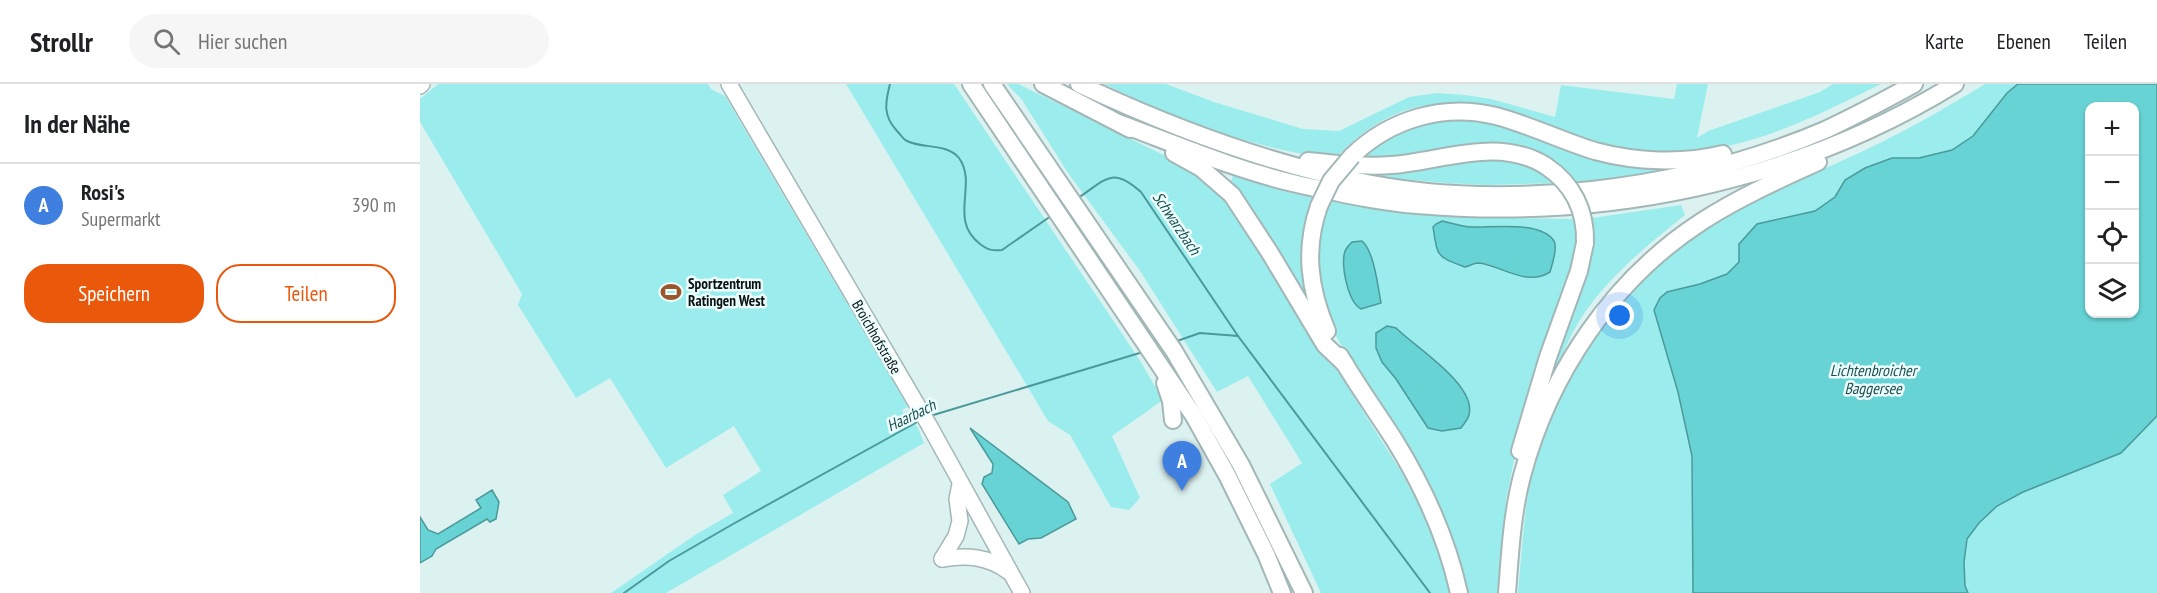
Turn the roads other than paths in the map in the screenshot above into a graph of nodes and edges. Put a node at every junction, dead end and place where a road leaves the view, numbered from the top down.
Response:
1 (729, 84) edge
2 (971, 84) edge
3 (992, 84) edge
4 (1043, 84) edge
5 (1079, 84) edge
6 (1914, 84) edge
7 (1955, 84) edge
8 (1882, 101) junction
9 (1121, 124) junction
10 (1864, 132) junction
11 (1251, 154) junction
12 (1156, 363) junction
13 (1345, 364) junction
14 (1173, 420) dead end
15 (960, 484) junction
16 (1511, 544) junction
17 (1011, 574) junction
18 (1022, 593) edge
19 (1282, 593) edge
20 (1304, 593) edge
21 (1459, 593) edge
22 (1507, 593) edge

1 - 15 main road, Broichhofstraße
2 - 12 highway
3 - 20 highway
4 - 9 highway
5 - 11 highway
6 - 8 highway
7 - 10 highway
8 - 11 highway
8 - 13 highway, bridge
9 - 10 highway
9 - 13 highway
10 - 16 highway
11 - 16 highway, bridge
12 - 14 highway
12 - 19 highway
13 - 21 highway
15 - 17 main road, Broichhofstraße
15 - 17 main road
16 - 22 highway
17 - 18 main road, Broichhofstraße

